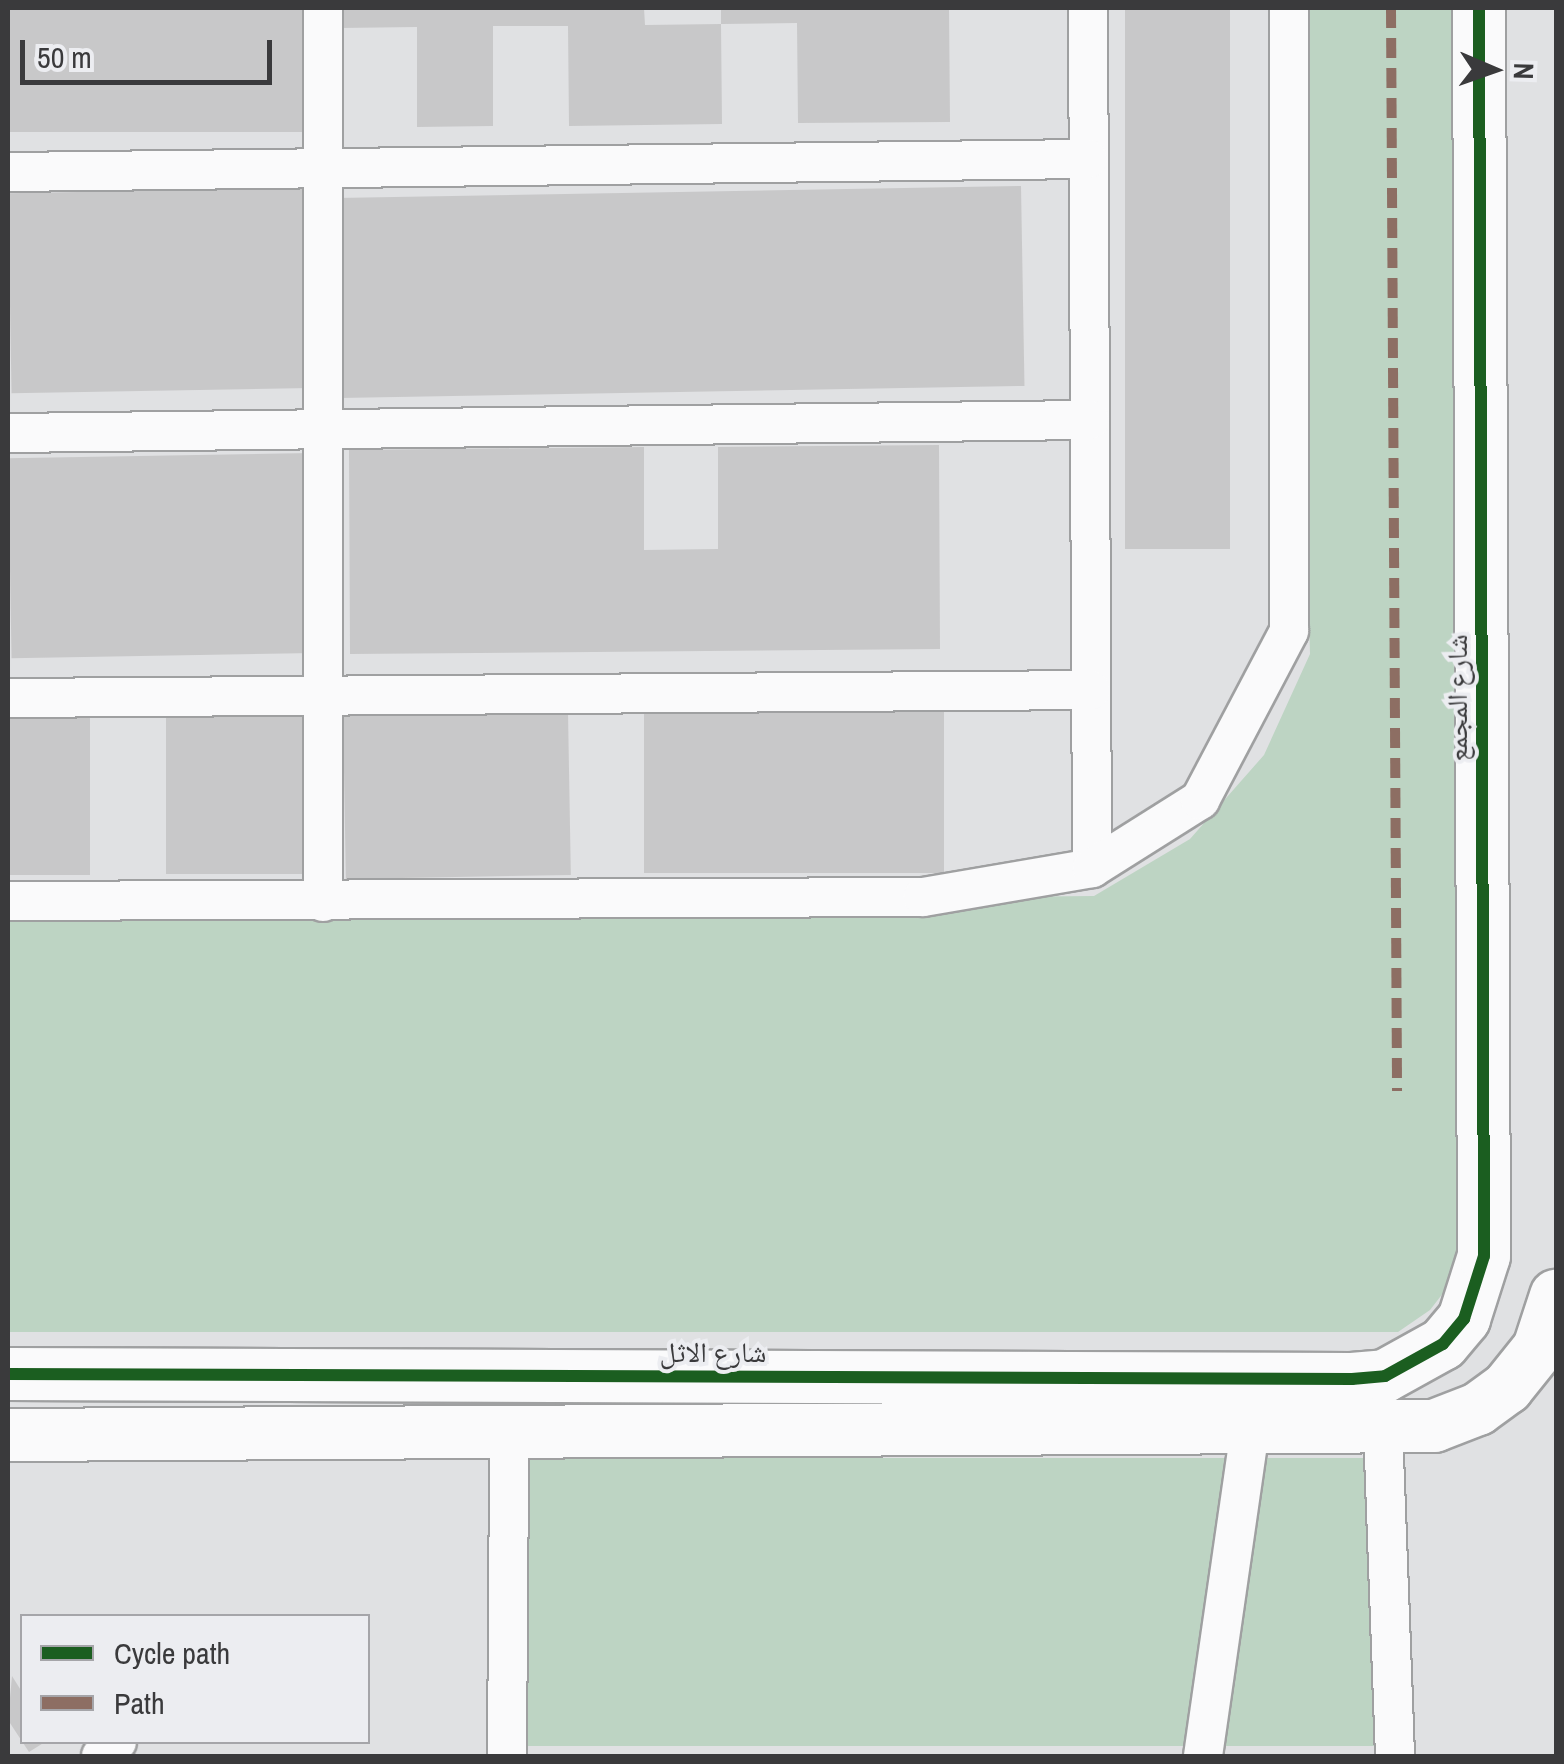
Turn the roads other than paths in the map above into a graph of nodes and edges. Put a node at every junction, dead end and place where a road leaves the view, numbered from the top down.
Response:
1 (323, 8) edge
2 (1088, 8) edge
3 (1290, 8) edge
4 (1479, 8) edge
5 (1088, 159) junction
6 (323, 169) junction
7 (8, 172) edge
8 (1090, 420) junction
9 (323, 430) junction
10 (8, 433) edge
11 (1091, 690) junction
12 (322, 697) junction
13 (8, 698) edge
14 (1092, 868) junction
15 (8, 900) edge
16 (323, 902) junction
17 (1556, 1296) edge
18 (1416, 1364) joint
19 (8, 1374) edge
20 (1384, 1428) junction
21 (1250, 1429) junction
22 (509, 1435) junction
23 (8, 1436) edge
24 (507, 1756) edge
25 (1203, 1756) edge
26 (1395, 1756) edge

1 - 6 street
2 - 5 street
3 - 14 street
4 - 18 street, شارع المجمع
5 - 6 street
5 - 8 street
6 - 7 street
6 - 9 street
8 - 9 street
8 - 11 street
9 - 10 street
9 - 12 street
11 - 12 street
11 - 14 street
12 - 13 street
12 - 16 street
14 - 16 street
15 - 16 street
17 - 20 street
18 - 19 street, شارع الاثل
20 - 21 street
20 - 26 street
21 - 22 street
21 - 25 street
22 - 23 street
22 - 24 street

